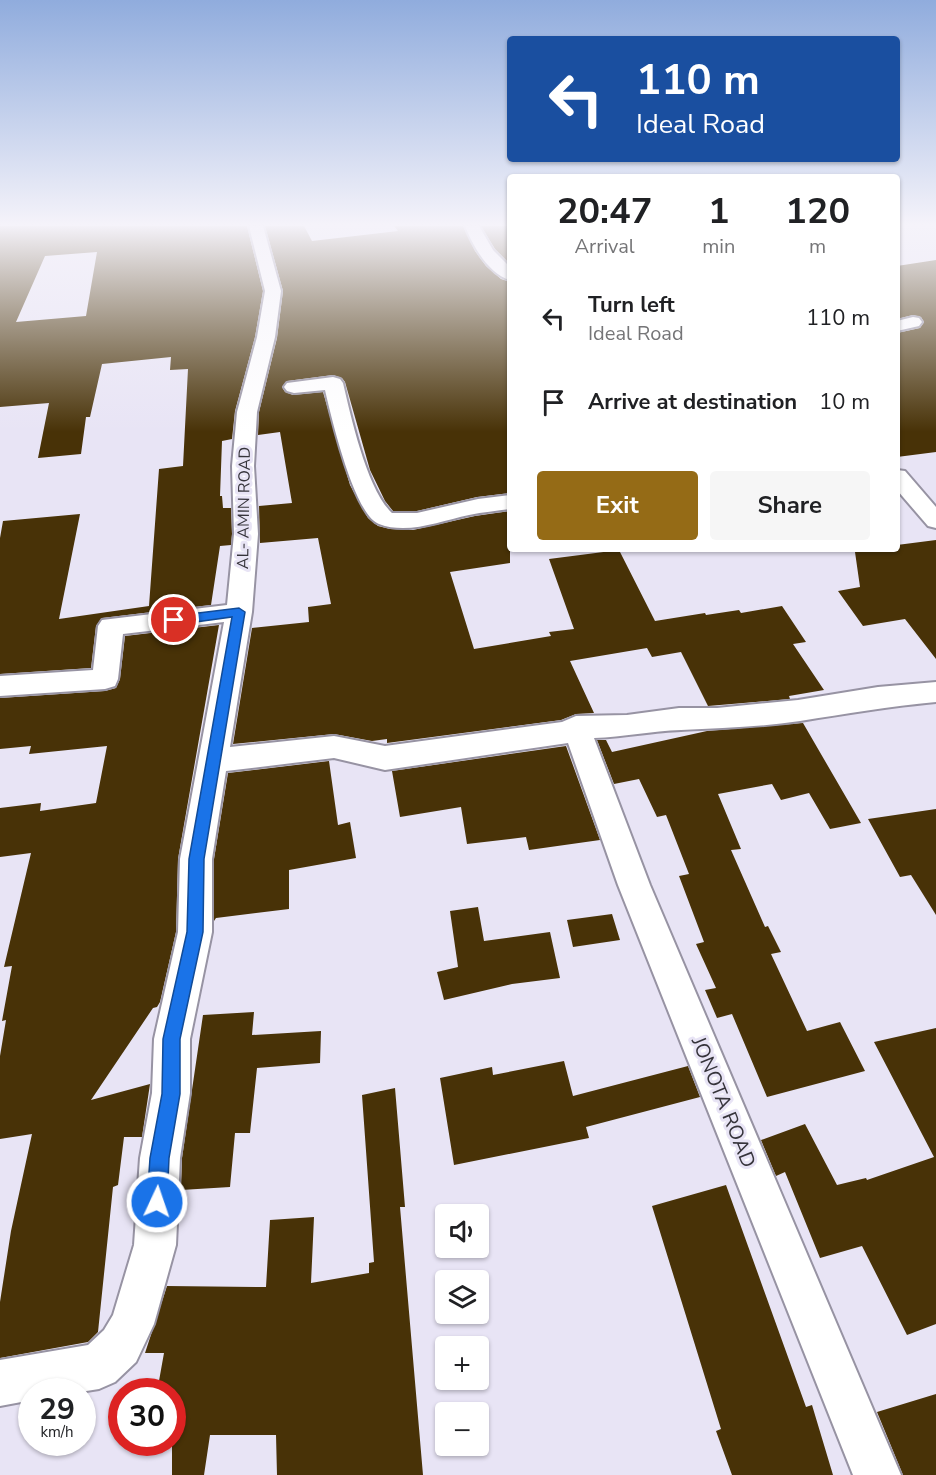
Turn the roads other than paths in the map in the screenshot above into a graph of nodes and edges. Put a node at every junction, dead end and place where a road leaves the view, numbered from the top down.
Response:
1 (272, 295) edge
2 (294, 387) dead end
3 (900, 479) edge
4 (507, 503) edge
5 (936, 521) edge
6 (239, 612) junction
7 (0, 686) edge
8 (936, 692) edge
9 (576, 727) junction
10 (214, 761) junction
11 (0, 1383) edge
12 (877, 1475) edge

1 - 6 street, AL- AMIN ROAD
2 - 4 street
3 - 5 street
6 - 7 street
6 - 10 street, AL- AMIN ROAD
8 - 9 street
9 - 10 street
9 - 12 street, JONOTA ROAD
10 - 11 street, AL- AMIN ROAD

